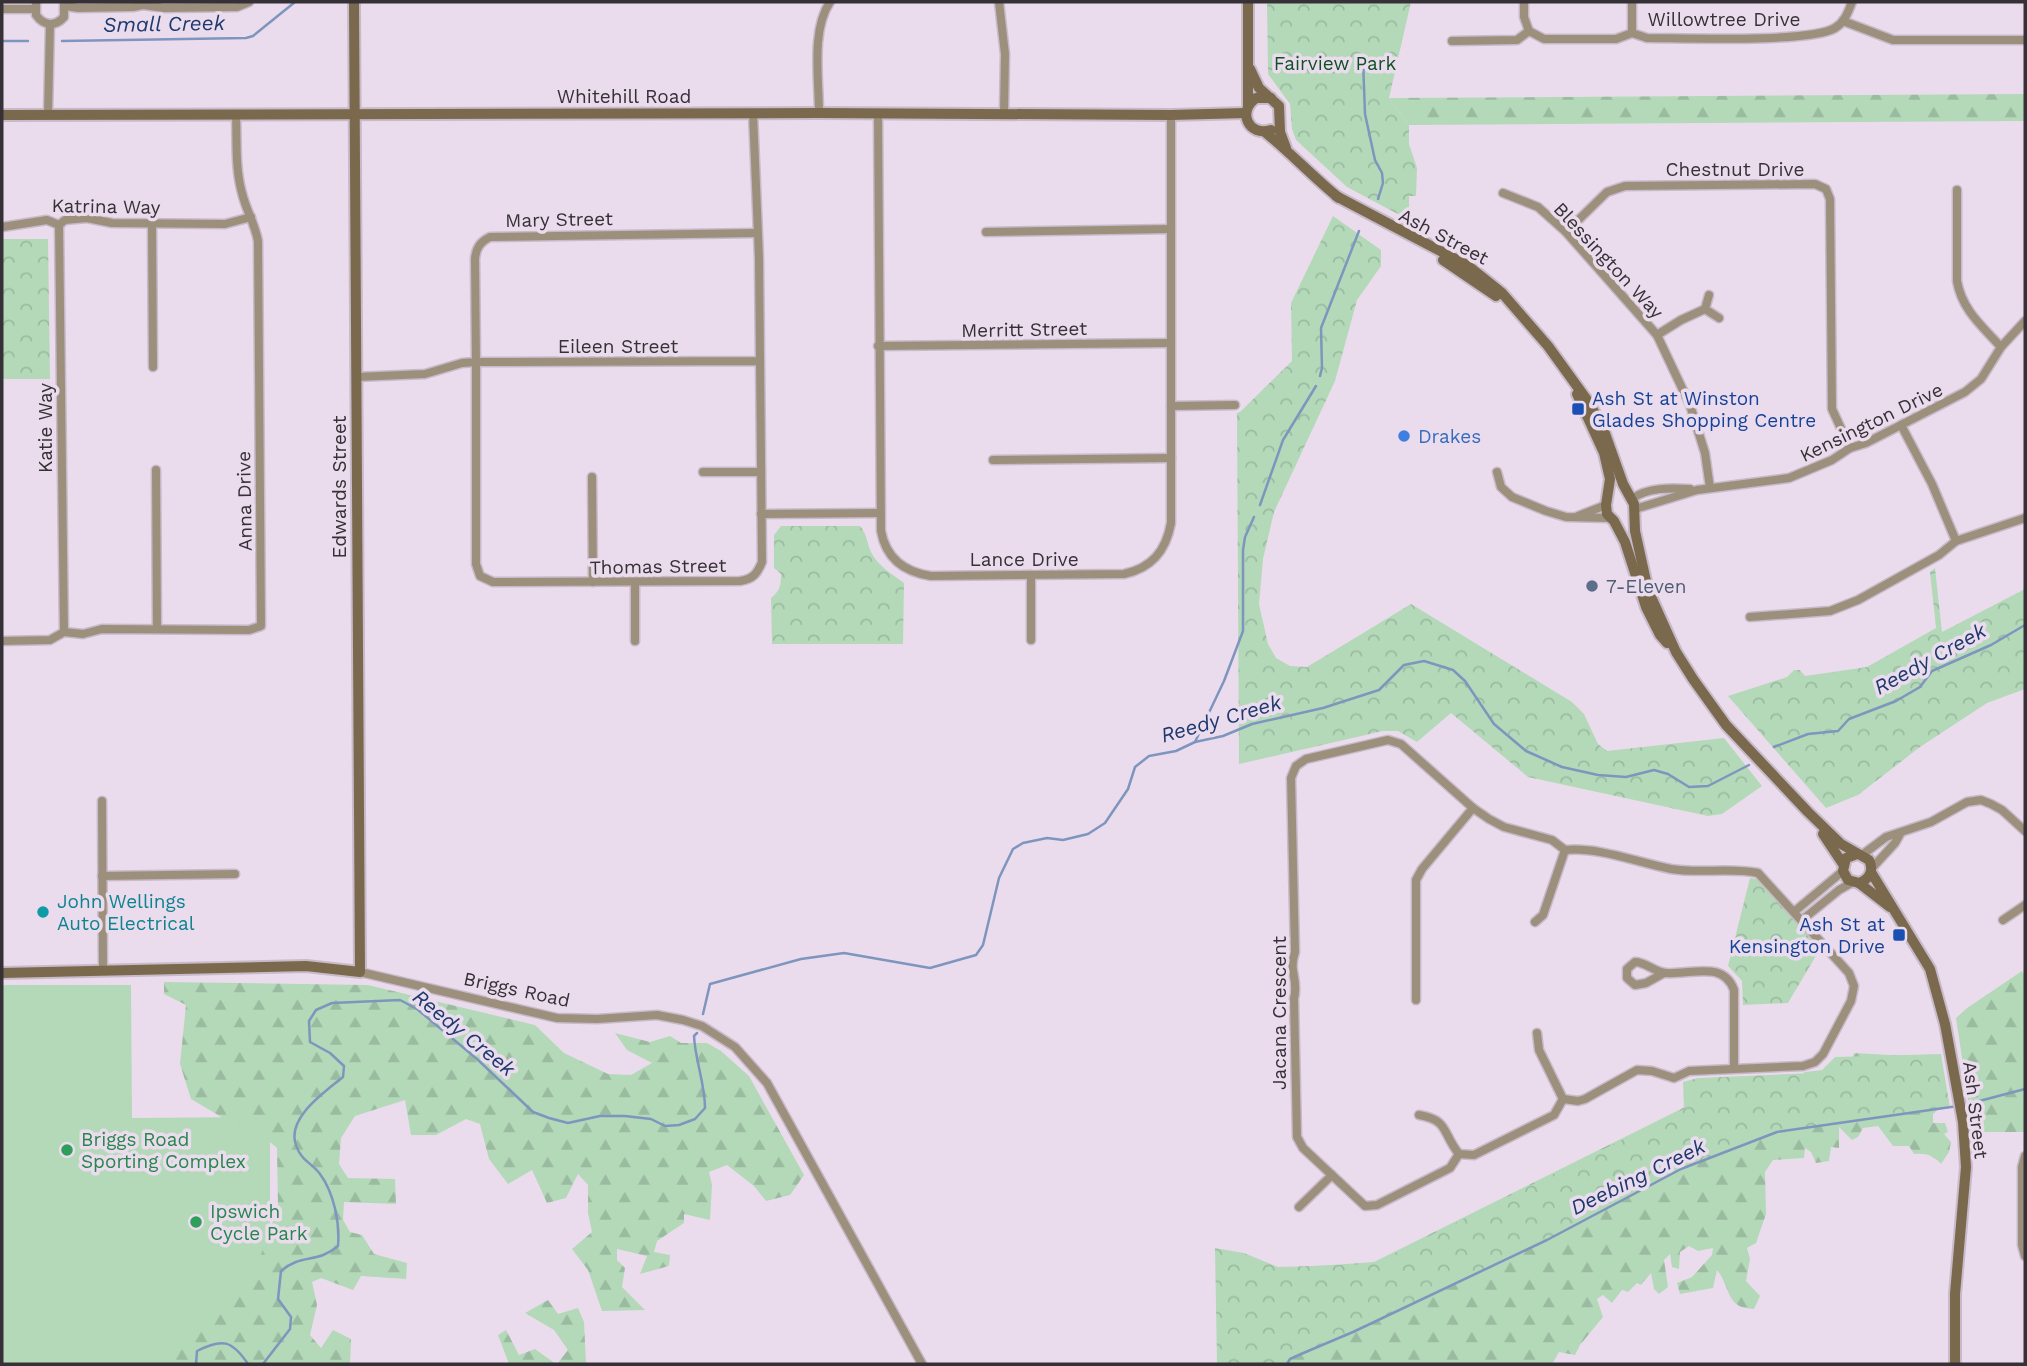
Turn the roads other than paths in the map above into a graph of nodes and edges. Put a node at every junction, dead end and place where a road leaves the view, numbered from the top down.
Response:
1 (249, 2) edge
2 (354, 2) edge
3 (831, 2) edge
4 (999, 2) edge
5 (1248, 2) edge
6 (1524, 2) edge
7 (1632, 2) edge
8 (1852, 2) edge
9 (65, 4) edge
10 (152, 4) edge
11 (36, 5) edge
12 (2, 9) edge
13 (1843, 21) junction
14 (50, 24) junction
15 (1529, 31) junction
16 (1632, 33) junction
17 (2025, 40) edge
18 (1452, 41) dead end
19 (1249, 66) junction
20 (1272, 99) junction
21 (1247, 109) junction
22 (354, 113) junction
23 (752, 113) junction
24 (819, 113) junction
25 (878, 113) junction
26 (1004, 113) junction
27 (48, 114) junction
28 (2, 115) edge
29 (236, 115) junction
30 (1171, 115) junction
31 (1280, 121) junction
32 (1265, 132) junction
33 (1286, 148) junction
34 (1957, 190) dead end
35 (1503, 193) dead end
36 (251, 217) junction
37 (152, 223) junction
38 (60, 225) junction
39 (2, 227) edge
40 (1170, 229) junction
41 (986, 232) dead end
42 (1566, 232) junction
43 (757, 233) junction
44 (1709, 295) dead end
45 (1705, 309) junction
46 (1719, 318) dead end
47 (2025, 321) edge
48 (1657, 335) junction
49 (1170, 343) junction
50 (878, 346) junction
51 (2001, 347) junction
52 (760, 361) junction
53 (475, 362) junction
54 (153, 367) dead end
55 (356, 377) junction
56 (1571, 379) junction
57 (1235, 405) dead end
58 (1171, 406) junction
59 (1901, 425) junction
60 (1850, 448) junction
61 (1171, 458) junction
62 (992, 460) dead end
63 (156, 470) dead end
64 (704, 472) dead end
65 (761, 472) junction
66 (1497, 472) dead end
67 (592, 477) dead end
68 (1710, 488) junction
69 (1697, 490) junction
70 (1607, 502) junction
71 (1632, 505) junction
72 (880, 513) junction
73 (761, 514) junction
74 (1576, 517) junction
75 (2025, 518) edge
76 (1612, 520) junction
77 (1956, 541) junction
78 (1031, 575) junction
79 (755, 576) junction
80 (593, 582) junction
81 (635, 582) junction
82 (762, 583) dead end
83 (1750, 617) dead end
84 (157, 629) junction
85 (64, 632) junction
86 (1031, 640) dead end
87 (2, 641) edge
88 (635, 641) dead end
89 (1676, 652) junction
90 (102, 801) dead end
91 (1473, 808) junction
92 (1808, 812) junction
93 (2025, 831) edge
94 (1900, 834) junction
95 (1564, 850) junction
96 (1860, 854) junction
97 (1843, 867) junction
98 (1871, 870) junction
99 (235, 874) dead end
100 (102, 876) junction
101 (1856, 883) junction
102 (2025, 905) edge
103 (1795, 911) junction
104 (1897, 913) junction
105 (1802, 920) junction
106 (2003, 920) dead end
107 (1535, 922) dead end
108 (103, 970) junction
109 (360, 972) junction
110 (2, 973) edge
111 (1664, 973) dead end
112 (1416, 1000) dead end
113 (1537, 1033) dead end
114 (1734, 1068) junction
115 (1563, 1099) junction
116 (1419, 1115) dead end
117 (1459, 1154) junction
118 (2025, 1156) edge
119 (1332, 1175) junction
120 (1299, 1207) dead end
121 (2025, 1256) edge
122 (922, 1364) edge
123 (1955, 1364) edge

1 - 10 street
2 - 22 main road, Edwards Street
3 - 24 street
4 - 26 street
5 - 19 main road
6 - 15 street
7 - 16 street
8 - 13 street
9 - 10 street
9 - 14 street
11 - 12 street
11 - 14 street
13 - 16 street, Willowtree Drive
13 - 17 street
14 - 27 street
15 - 16 street, Willowtree Drive
15 - 18 street
19 - 20 main road
19 - 21 main road
20 - 21 main road
20 - 31 main road
21 - 30 main road, Whitehill Road
21 - 32 main road
22 - 23 main road, Whitehill Road
22 - 29 main road, Whitehill Road
22 - 55 main road, Edwards Street
23 - 24 main road, Whitehill Road
23 - 43 street, Thomas Street
24 - 25 main road, Whitehill Road
25 - 26 main road, Whitehill Road
25 - 50 street, Lance Drive
26 - 30 main road, Whitehill Road
27 - 28 main road, Whitehill Road
27 - 29 main road, Whitehill Road
29 - 36 street, Anna Drive
30 - 40 street, Lance Drive
31 - 32 main road
31 - 33 main road
32 - 33 main road, Ash Street
33 - 56 main road, Ash Street
34 - 51 street
35 - 42 street, Blessington Way
36 - 37 street, Katrina Way
36 - 84 street, Anna Drive
37 - 38 street, Katrina Way
37 - 54 street
38 - 39 street, Katrina Way
38 - 85 street, Katie Way
40 - 41 street
40 - 49 street, Lance Drive
42 - 48 street, Blessington Way
42 - 60 street, Chestnut Drive
43 - 52 street, Thomas Street
43 - 53 street, Mary Street
44 - 45 street
45 - 46 street
45 - 48 street
47 - 51 street, Kensington Drive
48 - 68 street, Blessington Way
49 - 50 street, Merritt Street
49 - 58 street, Lance Drive
50 - 72 street, Lance Drive
51 - 59 street, Kensington Drive
52 - 53 street, Eileen Street
52 - 65 street, Thomas Street
53 - 55 street
53 - 80 street, Thomas Street
55 - 109 main road, Edwards Street
56 - 70 main road, Ash Street
56 - 71 main road, Ash Street
57 - 58 street
58 - 61 street, Lance Drive
59 - 60 street, Kensington Drive
59 - 77 street
60 - 68 street, Kensington Drive
61 - 62 street
61 - 78 street, Lance Drive
63 - 84 street
64 - 65 street
65 - 73 street, Thomas Street
66 - 74 street
67 - 80 street
68 - 69 street, Kensington Drive
69 - 71 street, Kensington Drive
69 - 71 street, Kensington Drive
70 - 71 main road
70 - 74 street
70 - 76 main road, Ash Street
71 - 76 main road
71 - 89 main road, Ash Street
72 - 73 street
72 - 78 street, Lance Drive
73 - 79 street, Thomas Street
74 - 76 street
75 - 77 street
76 - 89 main road, Ash Street
77 - 83 street
78 - 86 street
79 - 81 street, Thomas Street
79 - 82 street
80 - 81 street, Thomas Street
81 - 88 street
84 - 85 street, Anna Drive
85 - 87 street, Anna Drive
89 - 92 main road, Ash Street
90 - 100 street
91 - 95 street, Jacana Crescent
91 - 112 street
91 - 119 street, Jacana Crescent
92 - 96 main road, Ash Street
92 - 97 main road, Ash Street
93 - 94 street
94 - 96 street
94 - 98 street
95 - 103 street, Jacana Crescent
95 - 107 street
96 - 97 main road
96 - 98 main road
97 - 101 main road
97 - 103 street
98 - 101 main road
98 - 104 main road, Ash Street
99 - 100 street
100 - 108 street
101 - 104 main road, Ash Street
101 - 105 street
102 - 106 street
103 - 105 street, Jacana Crescent
104 - 123 main road, Ash Street
105 - 114 street, Jacana Crescent
108 - 109 main road, Briggs Road
108 - 110 main road, Briggs Road
109 - 122 street, Briggs Road
111 - 114 street
113 - 115 street
114 - 115 street, Jacana Crescent
115 - 117 street, Jacana Crescent
116 - 117 street
117 - 119 street, Jacana Crescent
118 - 121 street
119 - 120 street

